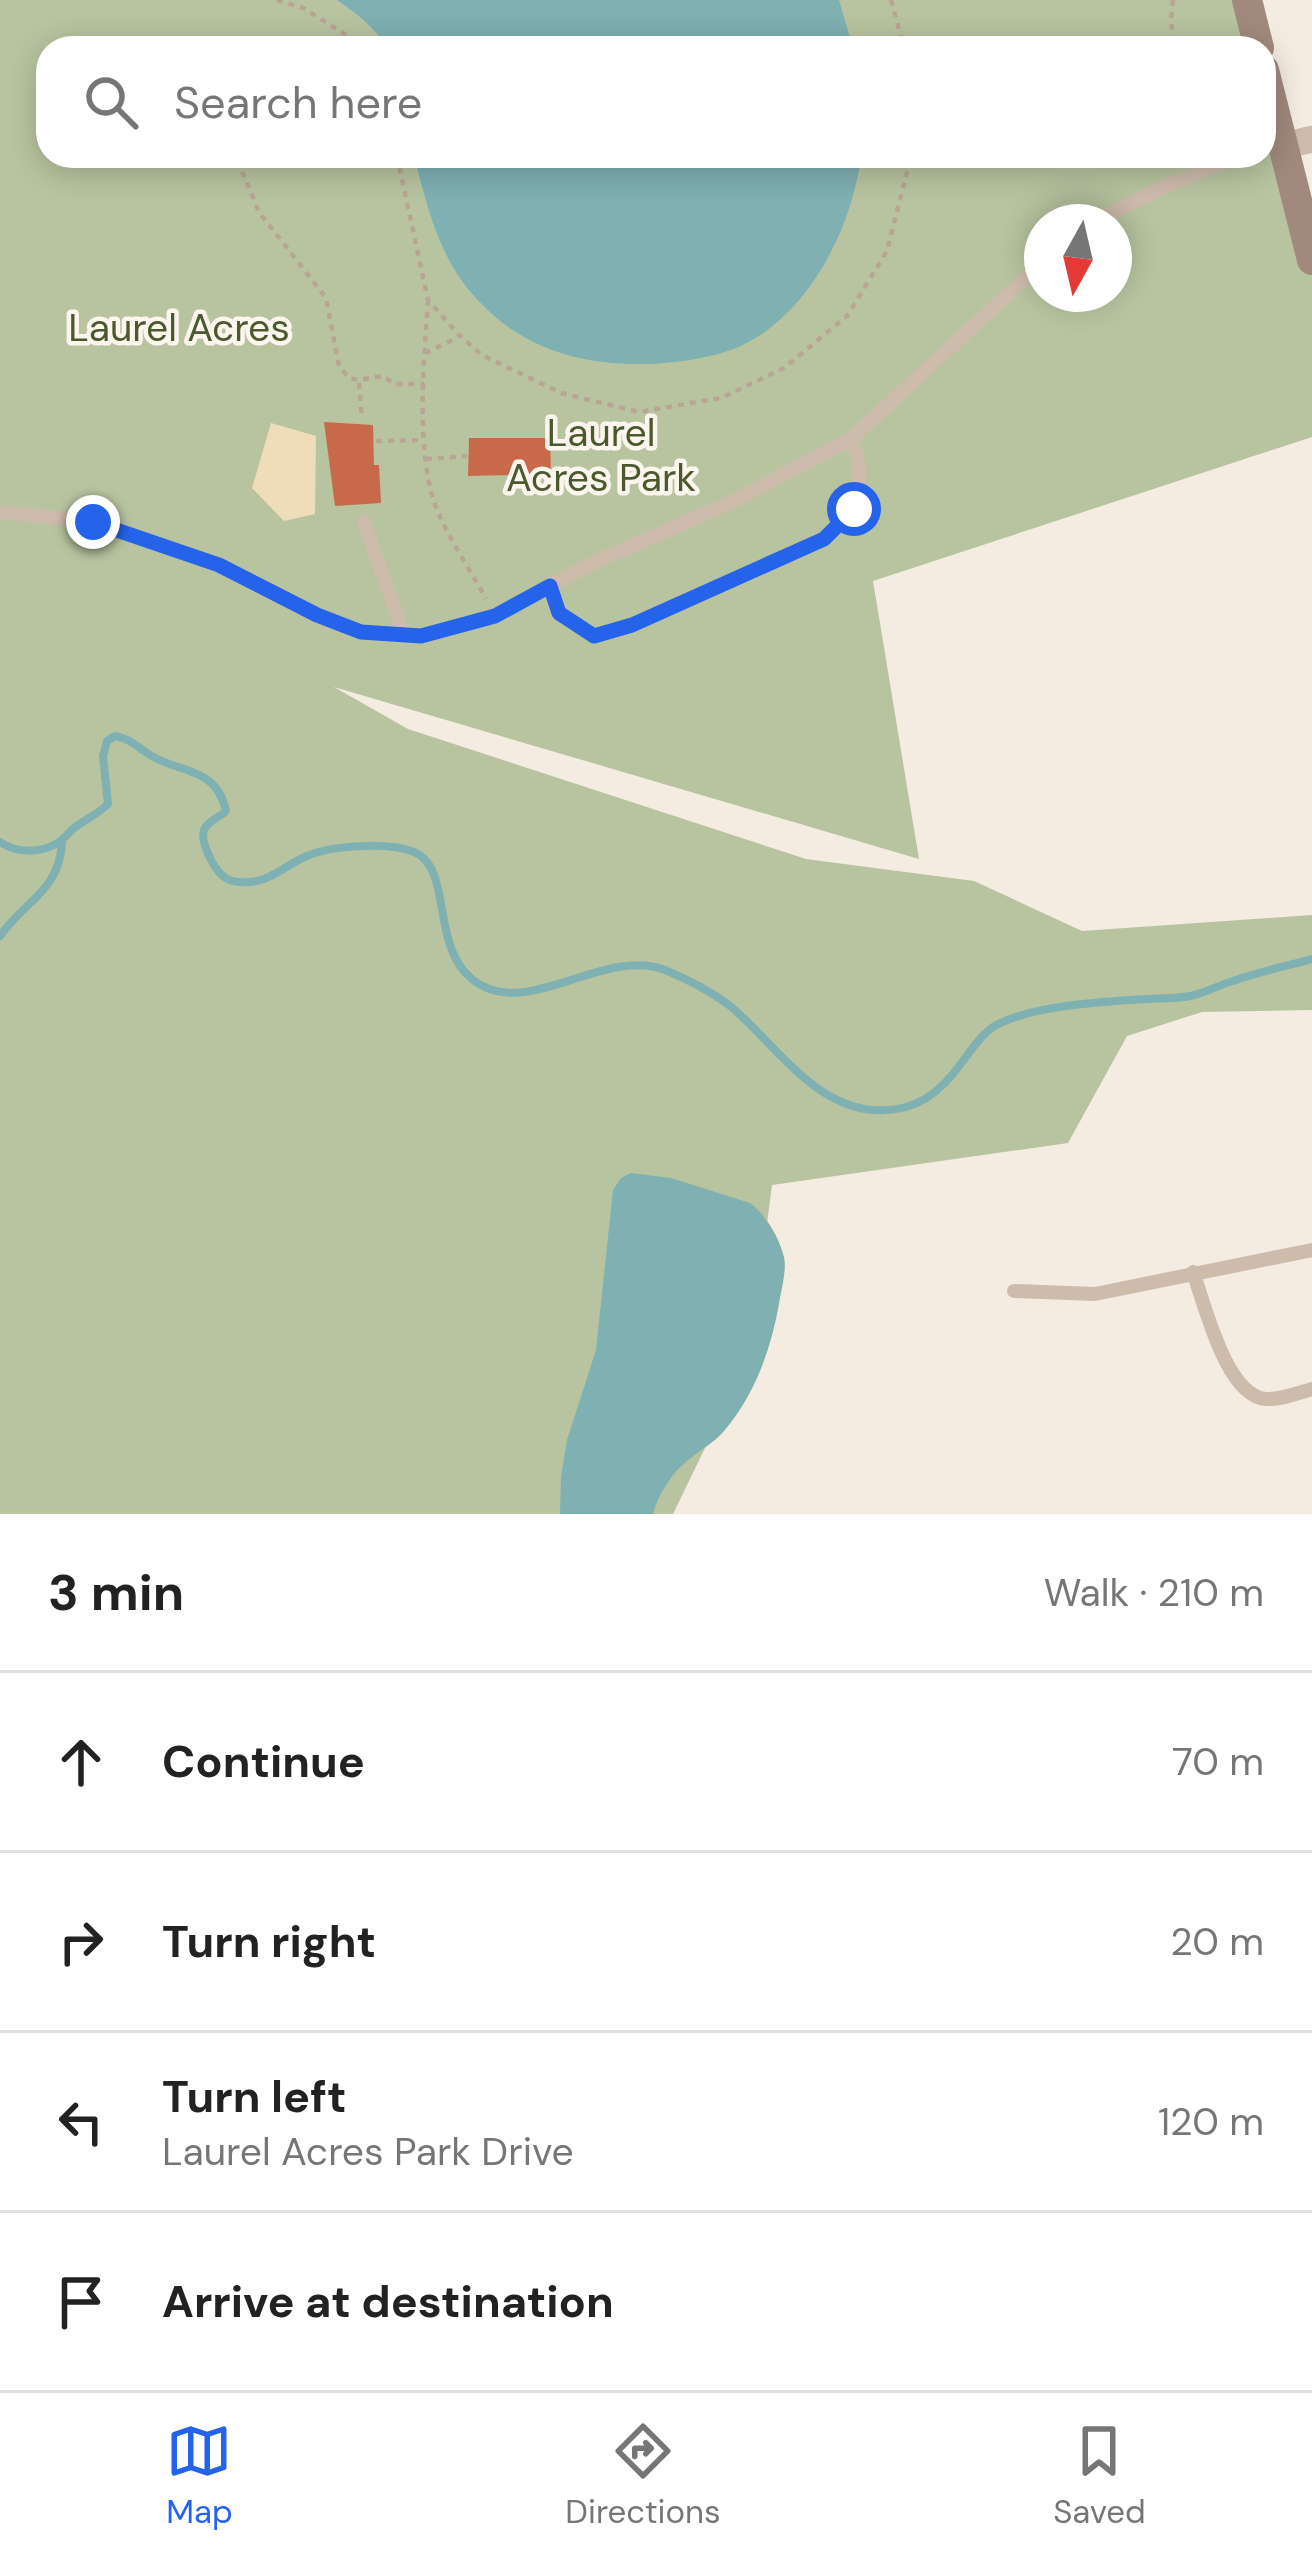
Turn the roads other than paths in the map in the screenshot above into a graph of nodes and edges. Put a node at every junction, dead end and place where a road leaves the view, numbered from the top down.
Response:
1 (1246, 0) edge
2 (1255, 36) edge
3 (1276, 111) edge
4 (1286, 145) edge
5 (1210, 168) edge
6 (1130, 204) edge
7 (1312, 260) edge
8 (1024, 280) edge
9 (851, 439) junction
10 (0, 512) edge
11 (364, 522) dead end
12 (550, 586) junction
13 (404, 635) junction
14 (1312, 1250) edge
15 (1193, 1272) junction
16 (1014, 1291) dead end
17 (1312, 1389) edge

1 - 2 main road
3 - 4 main road
4 - 7 main road
5 - 6 lane
8 - 9 lane
9 - 12 lane
9 - 12 lane
10 - 13 lane
11 - 13 lane
12 - 13 lane
14 - 15 lane
15 - 16 lane
15 - 17 lane

